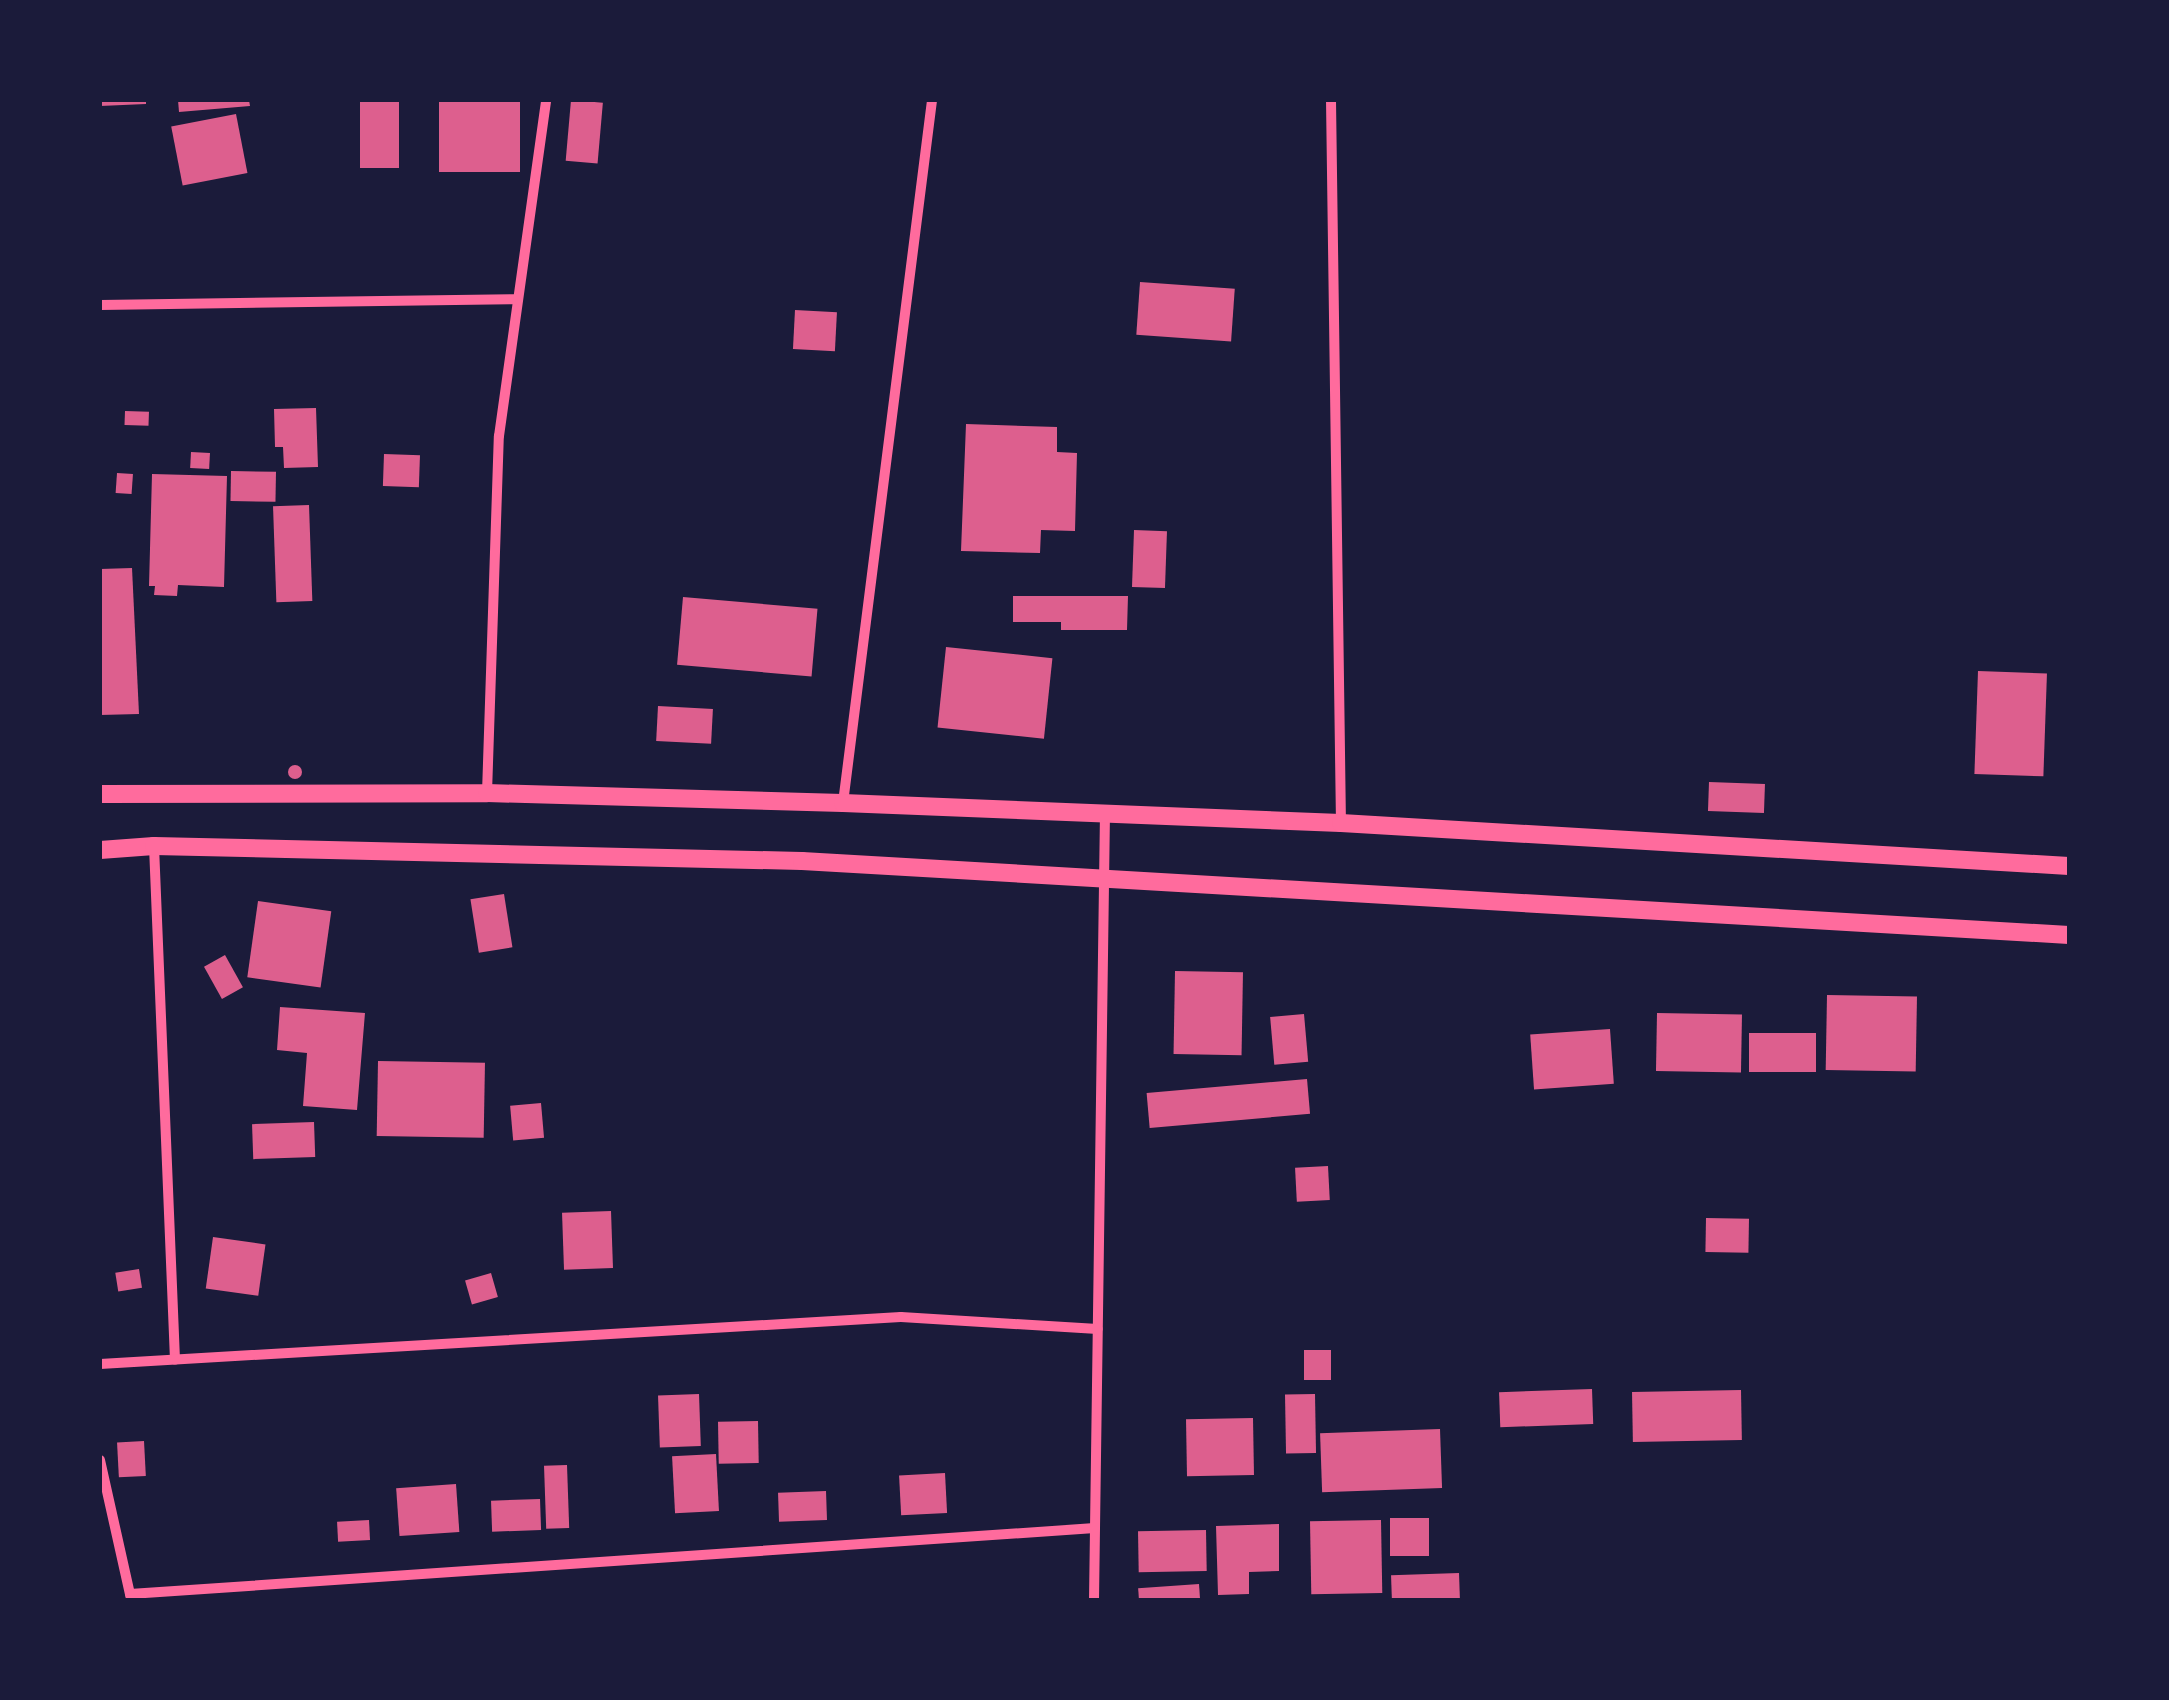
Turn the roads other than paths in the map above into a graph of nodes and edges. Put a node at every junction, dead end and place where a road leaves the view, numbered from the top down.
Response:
1 (546, 100) edge
2 (932, 100) edge
3 (1331, 100) edge
4 (515, 298) junction
5 (100, 305) edge
6 (100, 794) edge
7 (487, 794) junction
8 (843, 803) junction
9 (1105, 814) junction
10 (1341, 824) junction
11 (154, 846) junction
12 (100, 850) edge
13 (2069, 866) edge
14 (1104, 879) junction
15 (2069, 935) edge
16 (1098, 1328) junction
17 (175, 1360) junction
18 (100, 1364) edge
19 (100, 1460) edge
20 (1096, 1528) junction
21 (130, 1597) edge
22 (1094, 1600) edge

1 - 4 street
2 - 8 street
3 - 10 street
4 - 5 street
4 - 7 street
6 - 7 street
7 - 8 street
8 - 9 street
9 - 10 street
9 - 14 street
10 - 13 street
11 - 12 street
11 - 14 street
11 - 17 street
14 - 15 street
14 - 16 street
16 - 17 street
16 - 20 street
17 - 18 street
19 - 21 street
20 - 21 street
20 - 22 street

